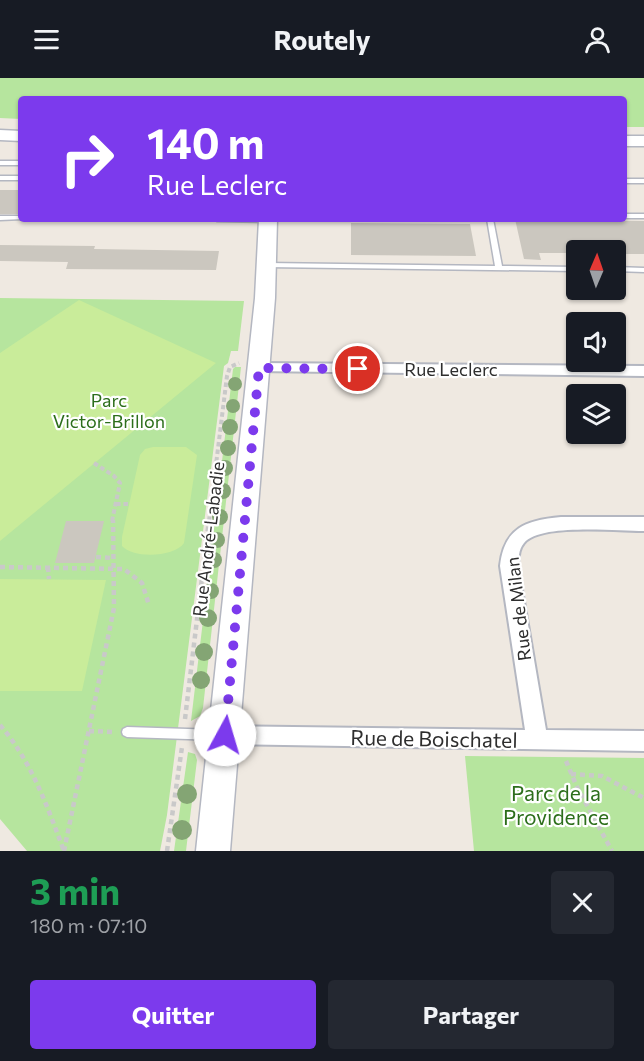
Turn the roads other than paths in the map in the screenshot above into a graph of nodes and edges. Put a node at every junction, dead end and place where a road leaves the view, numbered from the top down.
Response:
1 (0, 135) edge
2 (18, 136) edge
3 (627, 141) edge
4 (644, 141) edge
5 (0, 162) edge
6 (18, 163) edge
7 (0, 178) edge
8 (18, 178) edge
9 (627, 181) edge
10 (644, 181) edge
11 (627, 216) edge
12 (644, 216) edge
13 (0, 218) edge
14 (18, 218) edge
15 (268, 222) edge
16 (491, 222) edge
17 (266, 265) junction
18 (499, 268) junction
19 (566, 269) edge
20 (626, 269) edge
21 (644, 270) edge
22 (249, 365) junction
23 (644, 371) edge
24 (644, 524) edge
25 (127, 732) road end
26 (225, 735) junction
27 (537, 739) junction
28 (644, 741) edge
29 (213, 851) edge

1 - 2 street
3 - 4 street
5 - 6 lane
7 - 8 lane
9 - 10 lane
11 - 12 lane
13 - 14 lane
15 - 17 street, Rue André-Labadie
16 - 18 lane
17 - 18 lane
17 - 22 street, Rue André-Labadie
18 - 19 lane
20 - 21 lane
22 - 23 street, Rue Leclerc
22 - 26 street, Rue André-Labadie
24 - 27 street, Rue de Milan
25 - 26 lane
26 - 27 street, Rue de Boischatel
26 - 29 street, Rue André-Labadie
27 - 28 street, Rue de Boischatel

